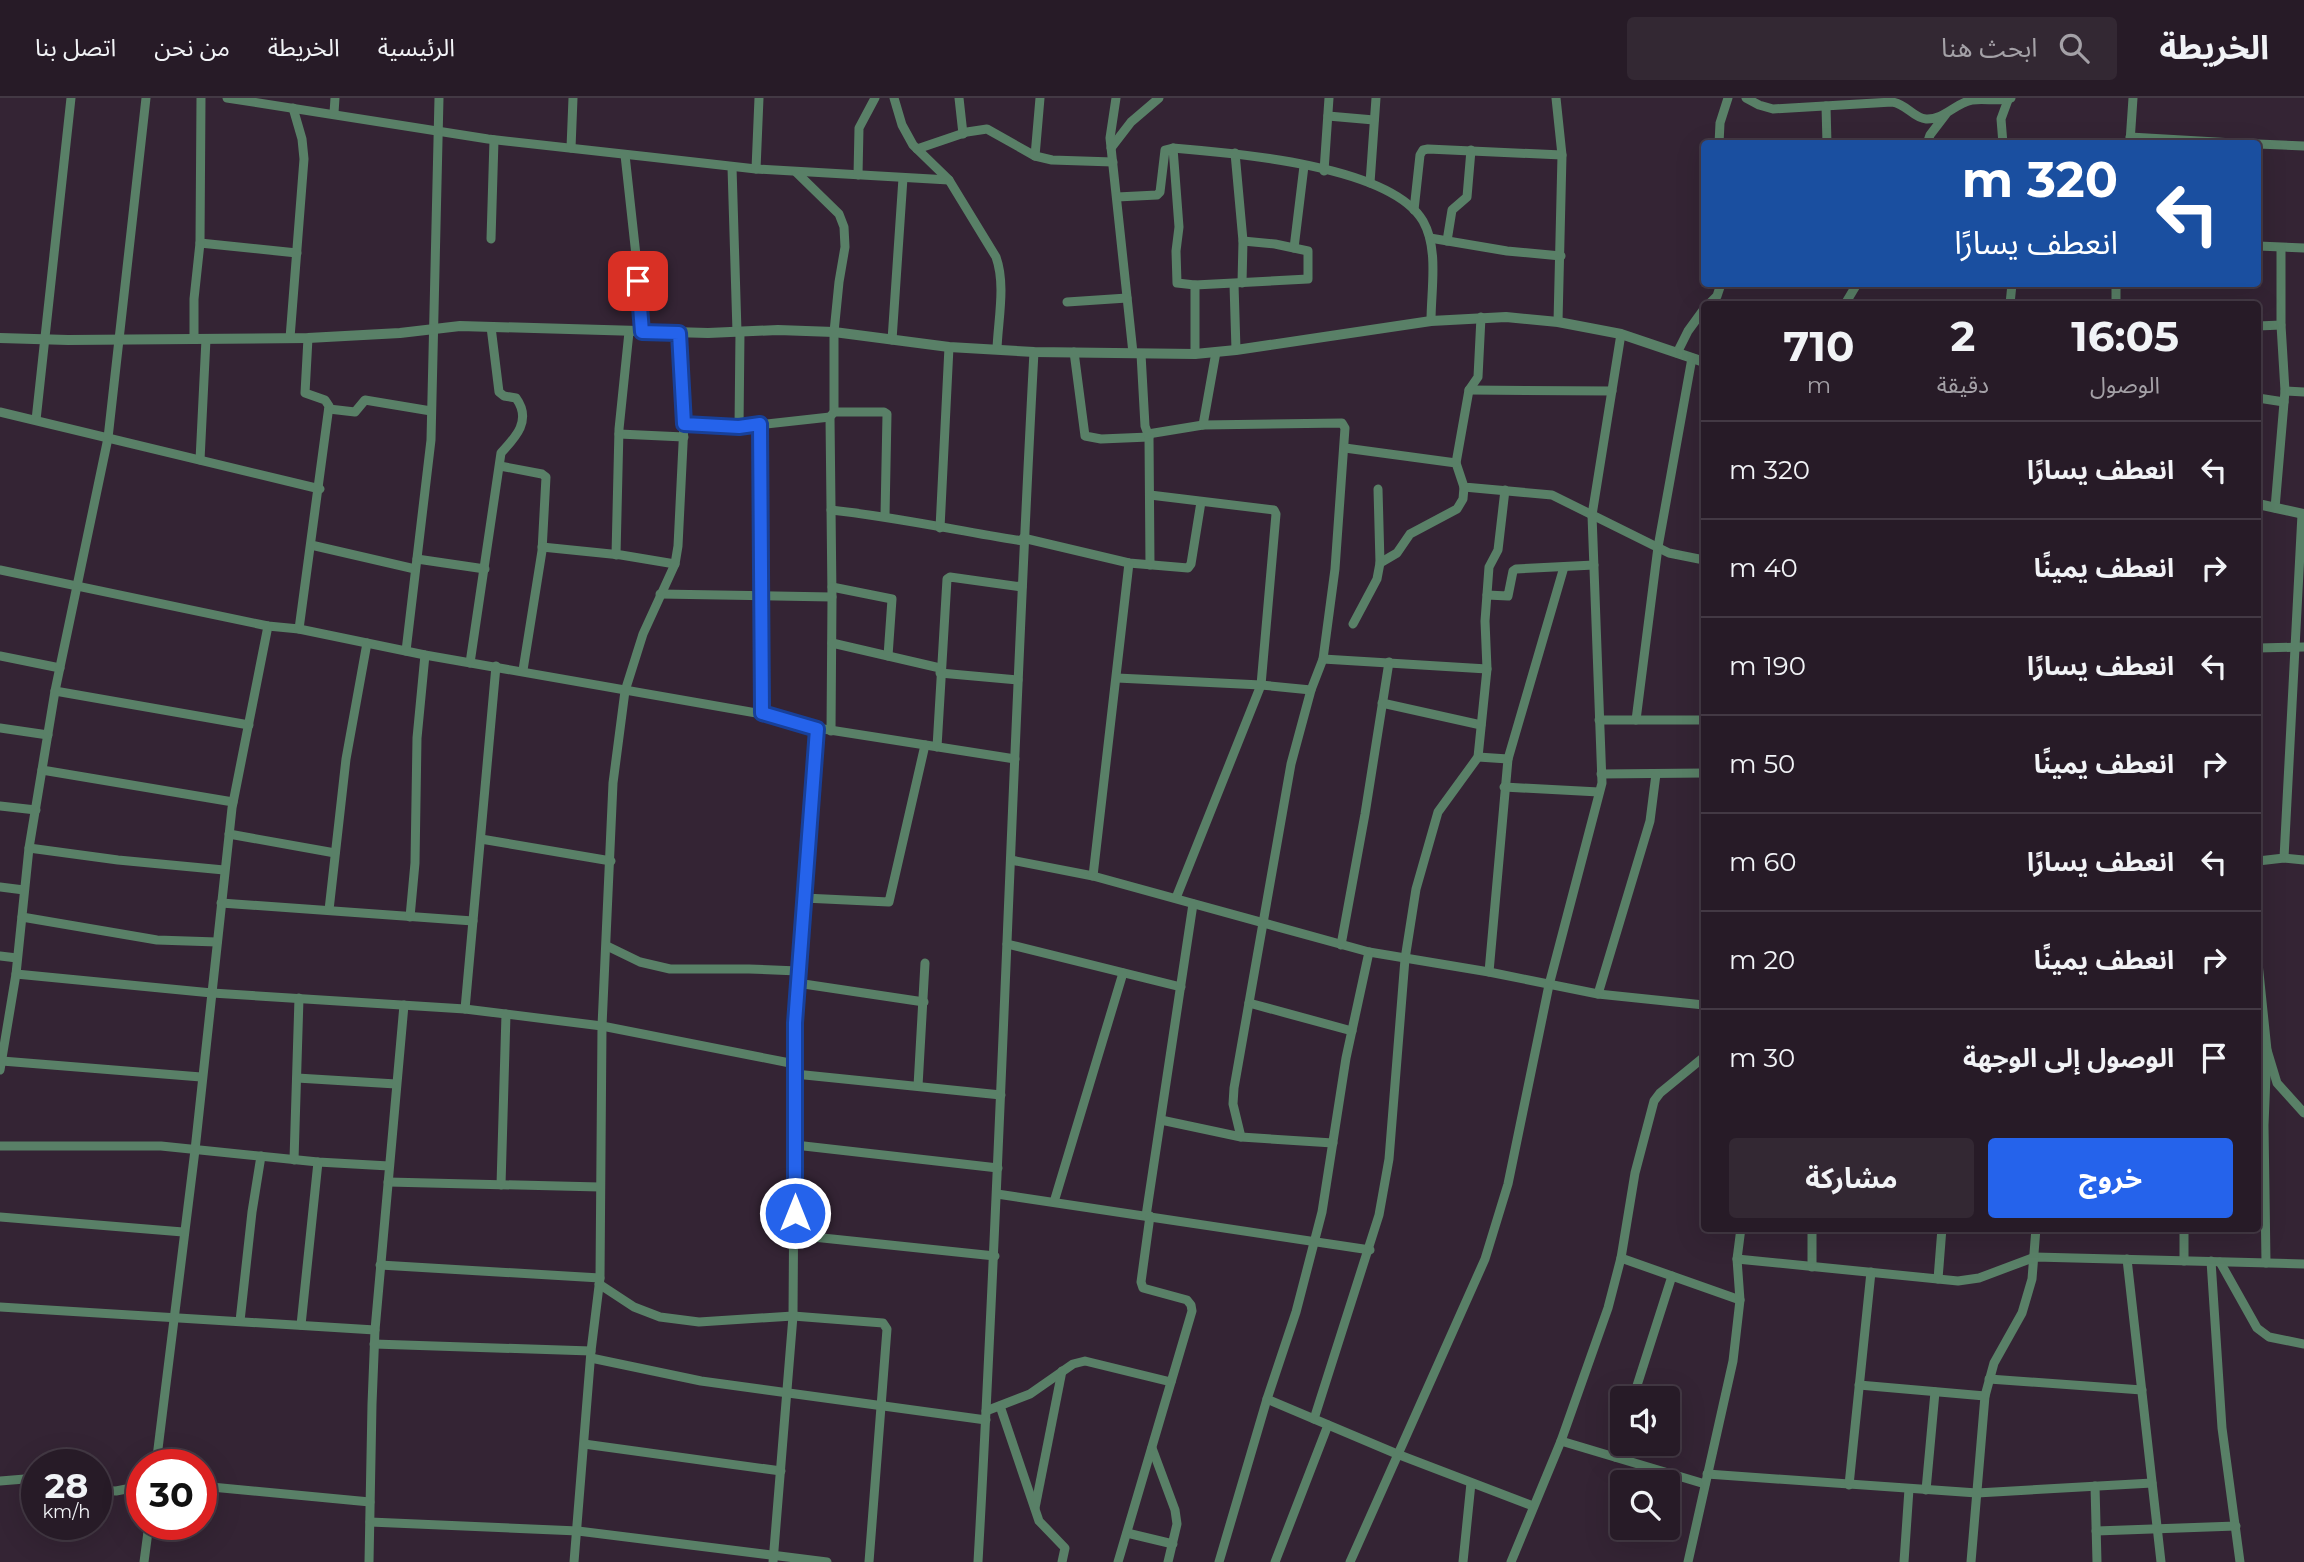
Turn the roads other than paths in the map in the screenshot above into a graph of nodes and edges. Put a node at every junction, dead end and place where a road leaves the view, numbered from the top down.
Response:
1 (71, 98) edge
2 (146, 98) edge
3 (201, 98) edge
4 (234, 98) edge
5 (335, 98) edge
6 (439, 98) edge
7 (573, 98) edge
8 (759, 98) edge
9 (875, 98) edge
10 (894, 98) edge
11 (959, 98) edge
12 (1040, 98) edge
13 (1116, 98) edge
14 (1159, 98) edge
15 (1329, 98) edge
16 (1376, 98) edge
17 (1556, 98) edge
18 (1746, 98) edge
19 (2133, 98) edge
20 (2009, 99) edge
21 (1725, 100) edge
22 (1892, 100) edge
23 (1806, 102) edge
24 (1826, 106) junction
25 (293, 108) junction
26 (334, 113) junction
27 (1947, 113) junction
28 (1328, 116) junction
29 (1374, 120) junction
30 (437, 130) junction
31 (963, 134) junction
32 (494, 139) junction
33 (1719, 140) edge
34 (1827, 140) edge
35 (1928, 140) edge
36 (2004, 140) edge
37 (2130, 140) edge
38 (2261, 144) edge
39 (2304, 146) edge
40 (571, 148) junction
41 (1111, 148) junction
42 (1173, 148) junction
43 (917, 149) junction
44 (1471, 150) junction
45 (1236, 153) junction
46 (625, 155) junction
47 (1562, 155) junction
48 (1035, 156) junction
49 (1112, 162) junction
50 (1304, 166) junction
51 (732, 167) junction
52 (756, 169) junction
53 (1324, 171) junction
54 (796, 172) junction
55 (858, 175) junction
56 (904, 178) junction
57 (949, 180) junction
58 (1370, 183) junction
59 (1117, 198) junction
60 (1414, 210) junction
61 (1430, 237) junction
62 (491, 239) dead end
63 (1447, 240) junction
64 (1243, 241) junction
65 (200, 243) junction
66 (2261, 246) edge
67 (1294, 247) junction
68 (2281, 248) junction
69 (2304, 248) edge
70 (297, 253) junction
71 (1561, 256) junction
72 (1238, 283) junction
73 (1195, 285) junction
74 (1127, 298) junction
75 (1067, 302) dead end
76 (1701, 313) edge
77 (1481, 317) junction
78 (1431, 321) junction
79 (1558, 322) junction
80 (2261, 326) edge
81 (2281, 326) junction
82 (491, 327) junction
83 (432, 329) junction
84 (629, 332) junction
85 (642, 332) junction
86 (738, 332) junction
87 (834, 332) junction
88 (679, 333) junction
89 (1621, 334) junction
90 (0, 338) edge
91 (290, 338) junction
92 (308, 338) junction
93 (120, 339) junction
94 (200, 339) junction
95 (46, 340) junction
96 (892, 340) junction
97 (949, 347) junction
98 (997, 349) junction
99 (1236, 350) junction
100 (1034, 352) junction
101 (1074, 352) junction
102 (1216, 352) junction
103 (1137, 353) junction
104 (1195, 354) junction
105 (1676, 354) junction
106 (1692, 358) junction
107 (1701, 361) edge
108 (1468, 390) junction
109 (1612, 391) junction
110 (2285, 391) junction
111 (2304, 392) edge
112 (2261, 398) edge
113 (2284, 402) junction
114 (329, 409) junction
115 (431, 411) junction
116 (0, 412) edge
117 (832, 414) junction
118 (36, 420) junction
119 (684, 424) junction
120 (760, 424) junction
121 (1203, 425) junction
122 (739, 427) junction
123 (619, 434) junction
124 (1148, 436) junction
125 (684, 437) junction
126 (108, 438) junction
127 (1345, 448) junction
128 (200, 460) junction
129 (1456, 463) junction
130 (500, 466) junction
131 (1464, 487) junction
132 (320, 489) junction
133 (1378, 489) dead end
134 (1505, 490) junction
135 (1150, 495) junction
136 (1201, 502) junction
137 (2261, 505) edge
138 (2275, 508) junction
139 (831, 510) junction
140 (2303, 514) edge
141 (1592, 515) junction
142 (885, 516) junction
143 (940, 528) junction
144 (1023, 540) junction
145 (311, 545) junction
146 (542, 547) junction
147 (1658, 547) junction
148 (616, 555) junction
149 (416, 558) junction
150 (1701, 559) edge
151 (675, 564) junction
152 (1129, 564) junction
153 (1380, 564) junction
154 (1150, 565) junction
155 (1594, 565) junction
156 (1564, 566) junction
157 (415, 569) junction
158 (485, 569) junction
159 (0, 570) edge
160 (78, 587) junction
161 (832, 587) junction
162 (1022, 587) junction
163 (660, 594) junction
164 (1487, 595) junction
165 (763, 597) junction
166 (832, 597) junction
167 (1353, 624) dead end
168 (268, 626) junction
169 (299, 629) junction
170 (367, 643) junction
171 (832, 643) junction
172 (2299, 646) edge
173 (2261, 648) edge
174 (406, 651) junction
175 (425, 654) junction
176 (0, 656) edge
177 (888, 656) junction
178 (1322, 659) junction
179 (1389, 662) junction
180 (470, 663) junction
181 (496, 666) junction
182 (60, 668) junction
183 (1487, 669) junction
184 (523, 670) junction
185 (940, 671) junction
186 (1117, 678) junction
187 (1018, 680) junction
188 (1261, 685) junction
189 (1311, 690) junction
190 (55, 691) junction
191 (625, 691) junction
192 (1382, 703) junction
193 (762, 713) junction
194 (1599, 720) junction
195 (1636, 720) junction
196 (1701, 720) edge
197 (249, 725) junction
198 (1481, 725) junction
199 (0, 729) edge
200 (817, 729) junction
201 (831, 731) junction
202 (48, 735) junction
203 (925, 745) junction
204 (937, 747) junction
205 (1478, 757) junction
206 (1015, 759) junction
207 (1508, 759) junction
208 (42, 770) junction
209 (1601, 774) junction
210 (1656, 774) junction
211 (1701, 774) edge
212 (1504, 787) junction
213 (1599, 792) junction
214 (233, 802) junction
215 (0, 806) edge
216 (36, 810) junction
217 (229, 834) junction
218 (481, 839) junction
219 (29, 848) junction
220 (335, 853) junction
221 (2284, 858) junction
222 (1010, 860) junction
223 (2304, 860) edge
224 (611, 861) junction
225 (2261, 861) edge
226 (224, 870) junction
227 (1093, 876) junction
228 (0, 887) edge
229 (24, 890) junction
230 (804, 898) junction
231 (1176, 898) junction
232 (221, 903) junction
233 (1193, 904) junction
234 (329, 911) junction
235 (22, 917) junction
236 (410, 917) junction
237 (473, 921) junction
238 (1264, 924) junction
239 (217, 942) junction
240 (1007, 944) junction
241 (1341, 945) junction
242 (607, 946) junction
243 (1369, 952) junction
244 (0, 956) edge
245 (18, 958) junction
246 (1405, 958) junction
247 (925, 963) dead end
248 (798, 971) junction
249 (1489, 972) junction
250 (1124, 973) junction
251 (16, 974) junction
252 (797, 983) junction
253 (1549, 985) junction
254 (1181, 988) junction
255 (2261, 992) edge
256 (212, 993) junction
257 (1598, 994) junction
258 (299, 998) junction
259 (924, 1002) junction
260 (1250, 1003) junction
261 (404, 1005) junction
262 (1701, 1005) edge
263 (465, 1009) junction
264 (506, 1014) junction
265 (602, 1026) junction
266 (1352, 1031) junction
267 (2267, 1050) junction
268 (1701, 1060) edge
269 (1, 1065) edge
270 (795, 1069) junction
271 (201, 1077) junction
272 (297, 1078) junction
273 (396, 1084) junction
274 (918, 1086) junction
275 (1001, 1095) junction
276 (2304, 1113) edge
277 (1161, 1120) junction
278 (1241, 1137) junction
279 (1333, 1143) junction
280 (795, 1145) junction
281 (0, 1146) edge
282 (195, 1150) junction
283 (261, 1156) junction
284 (294, 1160) junction
285 (318, 1162) junction
286 (389, 1166) junction
287 (998, 1168) junction
288 (388, 1182) junction
289 (501, 1185) junction
290 (600, 1188) junction
291 (997, 1194) junction
292 (1054, 1202) junction
293 (1148, 1216) junction
294 (0, 1217) edge
295 (184, 1232) junction
296 (1740, 1232) edge
297 (1812, 1232) edge
298 (1942, 1232) edge
299 (2036, 1232) edge
300 (2183, 1232) edge
301 (794, 1235) junction
302 (1315, 1240) junction
303 (1370, 1250) junction
304 (995, 1256) junction
305 (2035, 1257) junction
306 (1621, 1258) junction
307 (1737, 1259) junction
308 (2127, 1259) junction
309 (2184, 1261) junction
310 (2216, 1262) junction
311 (2266, 1263) junction
312 (2304, 1264) edge
313 (380, 1265) junction
314 (1812, 1267) junction
315 (1871, 1272) junction
316 (1672, 1276) junction
317 (1938, 1279) junction
318 (600, 1281) junction
319 (1740, 1300) junction
320 (0, 1307) edge
321 (793, 1316) junction
322 (173, 1317) junction
323 (240, 1321) junction
324 (301, 1325) junction
325 (375, 1330) junction
326 (374, 1344) junction
327 (2304, 1344) edge
328 (591, 1354) junction
329 (1062, 1370) junction
330 (1989, 1379) junction
331 (1171, 1382) junction
332 (1859, 1385) junction
333 (1637, 1386) edge
334 (2142, 1390) junction
335 (1935, 1392) junction
336 (788, 1394) junction
337 (1985, 1396) junction
338 (1267, 1399) junction
339 (880, 1404) junction
340 (1000, 1406) junction
341 (986, 1415) junction
342 (1314, 1419) junction
343 (1328, 1425) junction
344 (1561, 1441) junction
345 (584, 1444) junction
346 (1152, 1447) junction
347 (158, 1449) edge
348 (1397, 1454) junction
349 (1615, 1457) joint
350 (781, 1471) junction
351 (21, 1479) edge
352 (1706, 1479) junction
353 (0, 1481) edge
354 (1471, 1483) junction
355 (2152, 1483) junction
356 (1849, 1485) junction
357 (2095, 1486) junction
358 (217, 1488) edge
359 (1909, 1489) junction
360 (1926, 1490) junction
361 (1977, 1493) junction
362 (370, 1502) junction
363 (1533, 1506) junction
364 (1034, 1510) junction
365 (370, 1522) junction
366 (2235, 1527) junction
367 (2157, 1529) junction
368 (578, 1531) junction
369 (2096, 1531) junction
370 (1127, 1533) junction
371 (147, 1540) edge
372 (1173, 1544) junction
373 (773, 1559) edge
374 (144, 1562) edge
375 (369, 1562) edge
376 (574, 1562) edge
377 (827, 1562) edge
378 (869, 1562) edge
379 (978, 1562) edge
380 (1062, 1562) edge
381 (1118, 1562) edge
382 (1168, 1562) edge
383 (1219, 1562) edge
384 (1275, 1562) edge
385 (1350, 1562) edge
386 (1463, 1562) edge
387 (1511, 1562) edge
388 (1688, 1562) edge
389 (1904, 1562) edge
390 (1970, 1562) edge
391 (2097, 1562) edge
392 (2161, 1562) edge
393 (2240, 1562) edge

1 - 95 street
2 - 93 street
3 - 65 street
4 - 25 street
5 - 26 street
6 - 30 street
7 - 40 street
8 - 52 street
9 - 55 street
10 - 43 street
11 - 31 street
12 - 48 street
13 - 41 street
14 - 41 street
15 - 28 street
16 - 29 street
17 - 47 street
18 - 23 street
19 - 37 street
20 - 27 street
20 - 36 street
21 - 33 street
22 - 24 street
22 - 27 street
23 - 24 street
24 - 34 street
25 - 26 street
25 - 70 street
26 - 30 street
27 - 35 street
28 - 29 street
28 - 53 street
29 - 58 street
30 - 32 street
30 - 83 street
31 - 43 street
31 - 48 street
32 - 40 street
32 - 62 street
38 - 39 street
40 - 46 street
41 - 49 street
42 - 45 street
42 - 59 street
42 - 73 street
43 - 57 street
44 - 47 street
44 - 60 street
44 - 63 street
45 - 50 street
45 - 64 street
46 - 51 street
46 - 85 street
47 - 71 street
48 - 49 street
49 - 59 street
50 - 53 street
50 - 67 street
51 - 52 street
51 - 86 street
52 - 54 street
53 - 58 street
54 - 55 street
54 - 87 street
55 - 56 street
56 - 57 street
56 - 96 street
57 - 98 street
58 - 60 street
59 - 74 street
60 - 61 street
61 - 63 street
61 - 78 street
63 - 71 street
64 - 67 street
64 - 72 street
65 - 70 street
65 - 94 street
66 - 68 street
67 - 72 street
68 - 69 street
68 - 81 street
70 - 91 street
71 - 79 street
72 - 73 street
72 - 99 street
73 - 104 street
74 - 75 street
74 - 103 street
76 - 105 street
77 - 78 street
77 - 79 street
77 - 108 street
78 - 99 street
79 - 89 street
80 - 81 street
81 - 110 street
82 - 83 street
82 - 84 street
82 - 130 street
83 - 92 street
83 - 115 street
84 - 85 street
84 - 123 street
85 - 88 street
86 - 87 street
86 - 88 street
86 - 122 street
87 - 96 street
87 - 117 street
88 - 119 street
89 - 105 street
89 - 109 street
90 - 95 street
91 - 92 street
91 - 94 street
92 - 114 street
93 - 94 street
93 - 95 street
93 - 126 street
94 - 128 street
95 - 118 street
96 - 97 street
97 - 98 street
97 - 143 street
98 - 100 street
99 - 102 street
100 - 101 street
100 - 144 street
101 - 103 street
101 - 124 street
102 - 104 street
102 - 121 street
103 - 104 street
103 - 124 street
105 - 106 street
106 - 107 street
106 - 147 street
108 - 109 street
108 - 129 street
109 - 141 street
110 - 111 street
110 - 113 street
112 - 113 street
113 - 138 street
114 - 115 street
114 - 132 street
115 - 149 street
116 - 118 street
117 - 120 street
117 - 139 street
117 - 142 street
118 - 126 street
119 - 122 street
119 - 125 street
120 - 122 street
120 - 165 street
121 - 124 street
121 - 127 street
123 - 125 street
123 - 148 street
124 - 135 street
125 - 151 street
126 - 128 street
126 - 160 street
127 - 129 street
127 - 178 street
128 - 132 street
129 - 131 street
130 - 146 street
130 - 158 street
131 - 134 street
131 - 153 street
132 - 145 street
133 - 153 street
134 - 141 street
134 - 164 street
135 - 136 street
135 - 154 street
136 - 154 street
136 - 188 street
137 - 138 street
138 - 140 street
139 - 142 street
139 - 161 street
140 - 172 street
141 - 147 street
141 - 155 street
142 - 143 street
143 - 144 street
144 - 152 street
144 - 162 street
145 - 157 street
145 - 169 street
146 - 148 street
146 - 184 street
147 - 150 street
147 - 195 street
148 - 151 street
149 - 157 street
149 - 158 street
151 - 163 street
152 - 154 street
152 - 186 street
153 - 167 street
155 - 156 street
155 - 194 street
156 - 164 street
156 - 207 street
157 - 174 street
158 - 180 street
159 - 160 street
160 - 168 street
160 - 182 street
161 - 166 street
161 - 177 street
162 - 185 street
162 - 187 street
163 - 165 street
163 - 191 street
164 - 183 street
165 - 166 street
165 - 193 street
166 - 171 street
168 - 169 street
168 - 197 street
169 - 170 street
170 - 174 street
170 - 220 street
171 - 177 street
171 - 201 street
172 - 173 street
172 - 221 street
174 - 175 street
175 - 180 street
175 - 236 street
176 - 182 street
177 - 185 street
178 - 179 street
178 - 189 street
179 - 183 street
179 - 192 street
180 - 181 street
181 - 184 street
181 - 218 street
182 - 190 street
183 - 198 street
184 - 191 street
185 - 187 street
185 - 204 street
186 - 188 street
186 - 227 street
187 - 206 street
188 - 189 street
188 - 231 street
189 - 238 street
190 - 197 street
190 - 202 street
191 - 193 street
191 - 224 street
192 - 198 street
192 - 241 street
193 - 200 street
194 - 195 street
194 - 209 street
195 - 196 street
197 - 214 street
198 - 205 street
199 - 202 street
200 - 201 street
200 - 230 street
201 - 203 street
202 - 208 street
203 - 204 street
203 - 230 street
204 - 206 street
205 - 207 street
205 - 246 street
206 - 222 street
207 - 212 street
208 - 214 street
208 - 216 street
209 - 210 street
209 - 213 street
210 - 211 street
210 - 257 street
212 - 213 street
212 - 249 street
213 - 253 street
214 - 217 street
215 - 216 street
216 - 219 street
217 - 220 street
217 - 226 street
218 - 224 street
218 - 237 street
219 - 226 street
219 - 229 street
220 - 234 street
221 - 223 street
221 - 225 street
222 - 227 street
222 - 240 street
224 - 242 street
226 - 232 street
227 - 231 street
228 - 229 street
229 - 235 street
230 - 248 street
231 - 233 street
232 - 234 street
232 - 239 street
233 - 238 street
233 - 254 street
234 - 236 street
235 - 239 street
235 - 245 street
236 - 237 street
237 - 263 street
238 - 241 street
238 - 260 street
239 - 256 street
240 - 250 street
240 - 275 street
241 - 243 street
242 - 248 street
242 - 265 street
243 - 246 street
243 - 266 street
244 - 245 street
245 - 251 street
246 - 249 street
246 - 303 street
247 - 259 street
248 - 252 street
249 - 253 street
250 - 254 street
250 - 292 street
251 - 256 street
251 - 269 street
252 - 259 street
252 - 270 street
253 - 257 street
253 - 348 street
254 - 277 street
255 - 267 street
256 - 258 street
256 - 271 street
257 - 262 street
258 - 261 street
258 - 272 street
259 - 274 street
260 - 266 street
260 - 278 street
261 - 263 street
261 - 273 street
263 - 264 street
264 - 265 street
264 - 289 street
265 - 270 street
265 - 290 street
266 - 279 street
267 - 276 street
267 - 311 street
268 - 306 street
269 - 271 street
270 - 274 street
270 - 280 street
271 - 282 street
272 - 273 street
272 - 284 street
273 - 286 street
274 - 275 street
275 - 287 street
277 - 278 street
277 - 293 street
278 - 279 street
279 - 302 street
280 - 287 street
280 - 301 street
281 - 282 street
282 - 283 street
282 - 295 street
283 - 284 street
283 - 323 street
284 - 285 street
285 - 286 street
285 - 324 street
286 - 288 street
287 - 291 street
288 - 289 street
288 - 313 street
289 - 290 street
290 - 318 street
291 - 292 street
291 - 304 street
292 - 293 street
293 - 302 street
293 - 331 street
294 - 295 street
295 - 322 street
296 - 307 street
297 - 314 street
298 - 317 street
299 - 305 street
300 - 309 street
301 - 304 street
301 - 321 street
302 - 303 street
302 - 338 street
303 - 342 street
304 - 341 street
305 - 308 street
305 - 317 street
305 - 330 street
306 - 316 street
306 - 344 street
307 - 314 street
307 - 319 street
308 - 309 street
308 - 334 street
309 - 310 street
310 - 311 street
310 - 327 street
310 - 366 street
311 - 312 street
313 - 318 street
313 - 325 street
314 - 315 street
315 - 317 street
315 - 332 street
316 - 319 street
316 - 333 street
318 - 321 street
318 - 328 street
319 - 352 street
320 - 322 street
321 - 336 street
321 - 339 street
322 - 323 street
322 - 347 street
323 - 324 street
324 - 325 street
325 - 326 street
326 - 328 street
326 - 362 street
328 - 336 street
328 - 345 street
329 - 331 street
329 - 340 street
329 - 364 street
330 - 334 street
330 - 337 street
331 - 346 street
332 - 335 street
332 - 356 street
334 - 355 street
335 - 337 street
335 - 360 street
336 - 339 street
336 - 350 street
337 - 361 street
338 - 342 street
338 - 383 street
339 - 341 street
339 - 378 street
340 - 341 street
340 - 364 street
341 - 379 street
342 - 343 street
343 - 348 street
343 - 384 street
344 - 349 street
344 - 363 street
345 - 350 street
345 - 368 street
346 - 370 street
346 - 372 street
348 - 354 street
348 - 385 street
349 - 352 street
350 - 373 street
351 - 353 street
352 - 356 street
352 - 388 street
354 - 363 street
354 - 386 street
355 - 357 street
355 - 367 street
356 - 359 street
357 - 361 street
357 - 369 street
358 - 362 street
359 - 360 street
359 - 389 street
360 - 361 street
361 - 390 street
362 - 365 street
363 - 387 street
364 - 380 street
365 - 368 street
365 - 375 street
366 - 367 street
366 - 393 street
367 - 369 street
367 - 392 street
368 - 373 street
368 - 376 street
369 - 391 street
370 - 372 street
370 - 381 street
371 - 374 street
372 - 382 street
373 - 377 street

